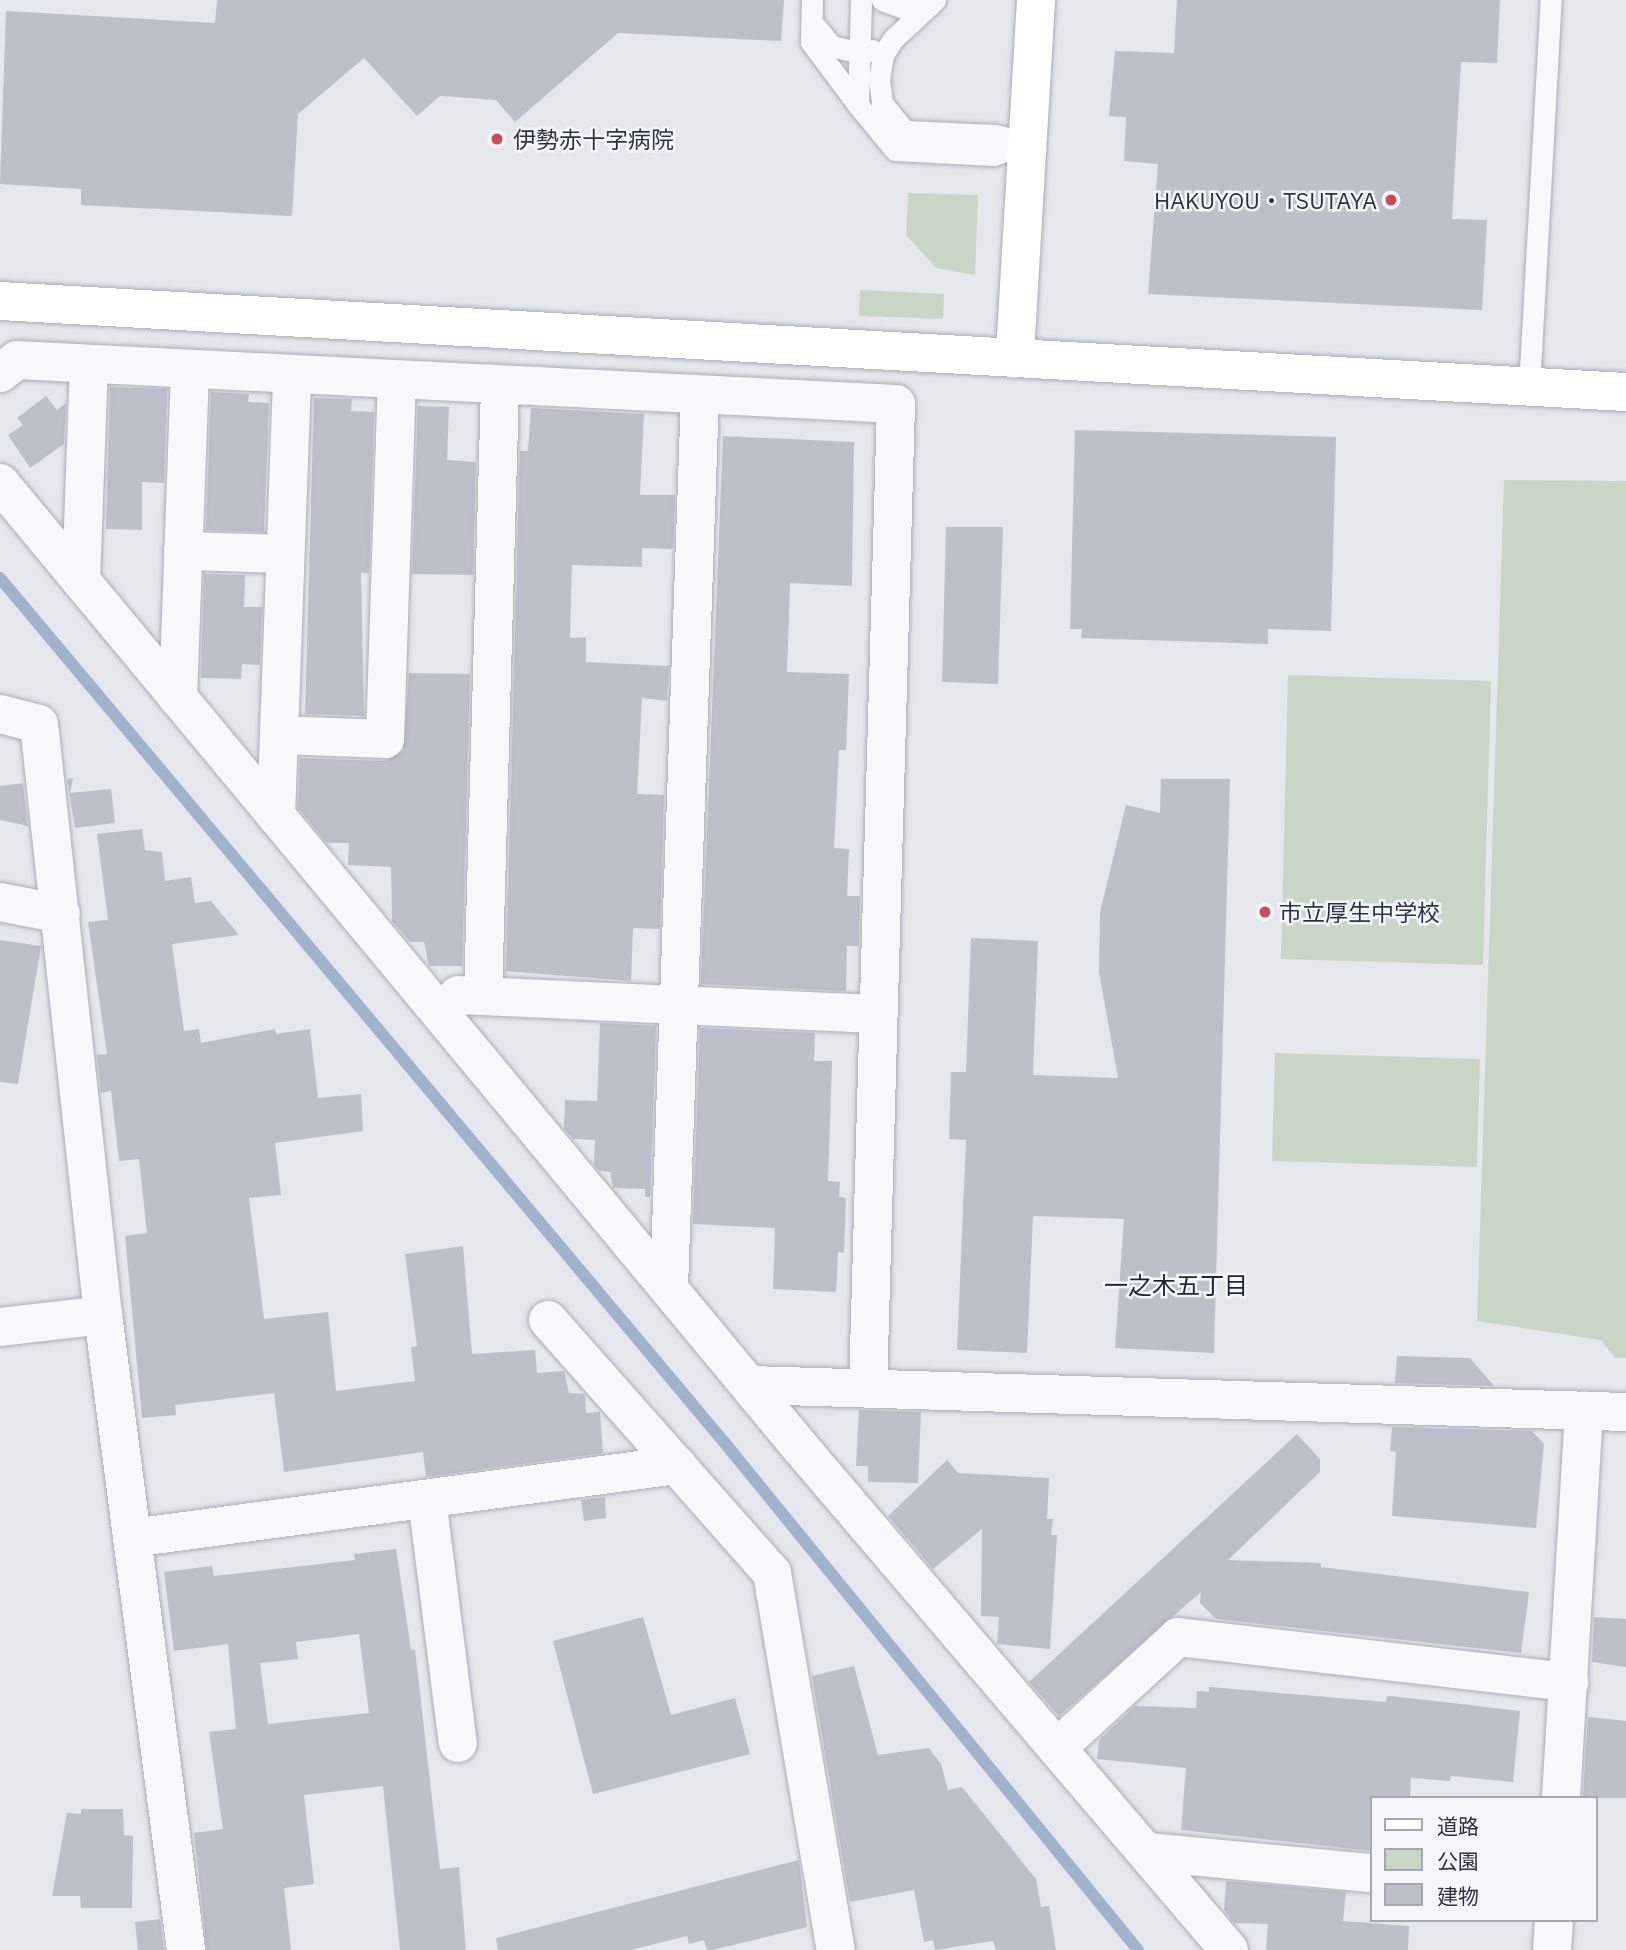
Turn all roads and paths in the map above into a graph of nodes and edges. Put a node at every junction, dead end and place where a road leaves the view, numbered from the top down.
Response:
1 (861, 0) edge
2 (882, 0) edge
3 (1035, 0) edge
4 (1551, 0) edge
5 (932, 3) edge
6 (811, 10) edge
7 (893, 39) junction
8 (860, 53) junction
9 (858, 105) junction
10 (1027, 143) junction
11 (0, 300) edge
12 (1015, 358) junction
13 (89, 364) junction
14 (190, 370) junction
15 (0, 373) edge
16 (292, 375) junction
17 (397, 381) junction
18 (500, 386) junction
19 (1530, 388) junction
20 (1626, 392) edge
21 (700, 395) junction
22 (0, 483) edge
23 (183, 551) junction
24 (285, 554) junction
25 (81, 581) junction
26 (178, 698) junction
27 (0, 714) edge
28 (279, 735) junction
29 (276, 816) junction
30 (0, 902) edge
31 (61, 914) junction
32 (425, 994) junction
33 (482, 996) junction
34 (678, 1005) junction
35 (878, 1014) junction
36 (669, 1287) junction
37 (103, 1315) junction
38 (548, 1320) dead end
39 (0, 1327) edge
40 (751, 1385) junction
41 (867, 1387) junction
42 (1584, 1411) junction
43 (1626, 1412) edge
44 (677, 1465) junction
45 (427, 1499) junction
46 (132, 1538) junction
47 (1569, 1682) junction
48 (458, 1743) dead end
49 (1057, 1748) junction
50 (1561, 1796) edge
51 (1147, 1852) junction
52 (1370, 1872) edge
53 (1554, 1922) edge
54 (186, 1950) edge
55 (836, 1950) edge
56 (1229, 1950) edge
57 (1552, 1950) edge

1 - 8 lane
2 - 5 lane
3 - 10 street
4 - 19 lane
5 - 7 lane
6 - 8 lane
6 - 9 lane
7 - 8 lane
7 - 10 lane
8 - 9 lane
9 - 10 lane
10 - 12 street
11 - 12 street
12 - 19 street
13 - 14 street
13 - 15 street
13 - 25 street
14 - 16 street
14 - 23 street
16 - 17 street
16 - 24 street
17 - 18 street
17 - 28 street
18 - 21 street
18 - 33 street
19 - 20 street
21 - 34 street
21 - 35 street
22 - 25 street
23 - 24 street
23 - 26 street
24 - 28 street
25 - 26 street
26 - 29 street
27 - 31 street
28 - 29 street
29 - 32 street
30 - 31 street
31 - 37 street
32 - 33 street
32 - 36 street
33 - 34 street
34 - 35 street
34 - 36 street
35 - 41 street
36 - 40 street
37 - 39 street
37 - 46 street
38 - 44 street
40 - 41 street
40 - 49 street
41 - 42 street
42 - 43 street
42 - 47 street
44 - 45 street
44 - 55 street
45 - 46 street
45 - 48 street
46 - 54 street
47 - 49 street
47 - 50 street
49 - 51 street
51 - 52 street
51 - 56 street
53 - 57 street

